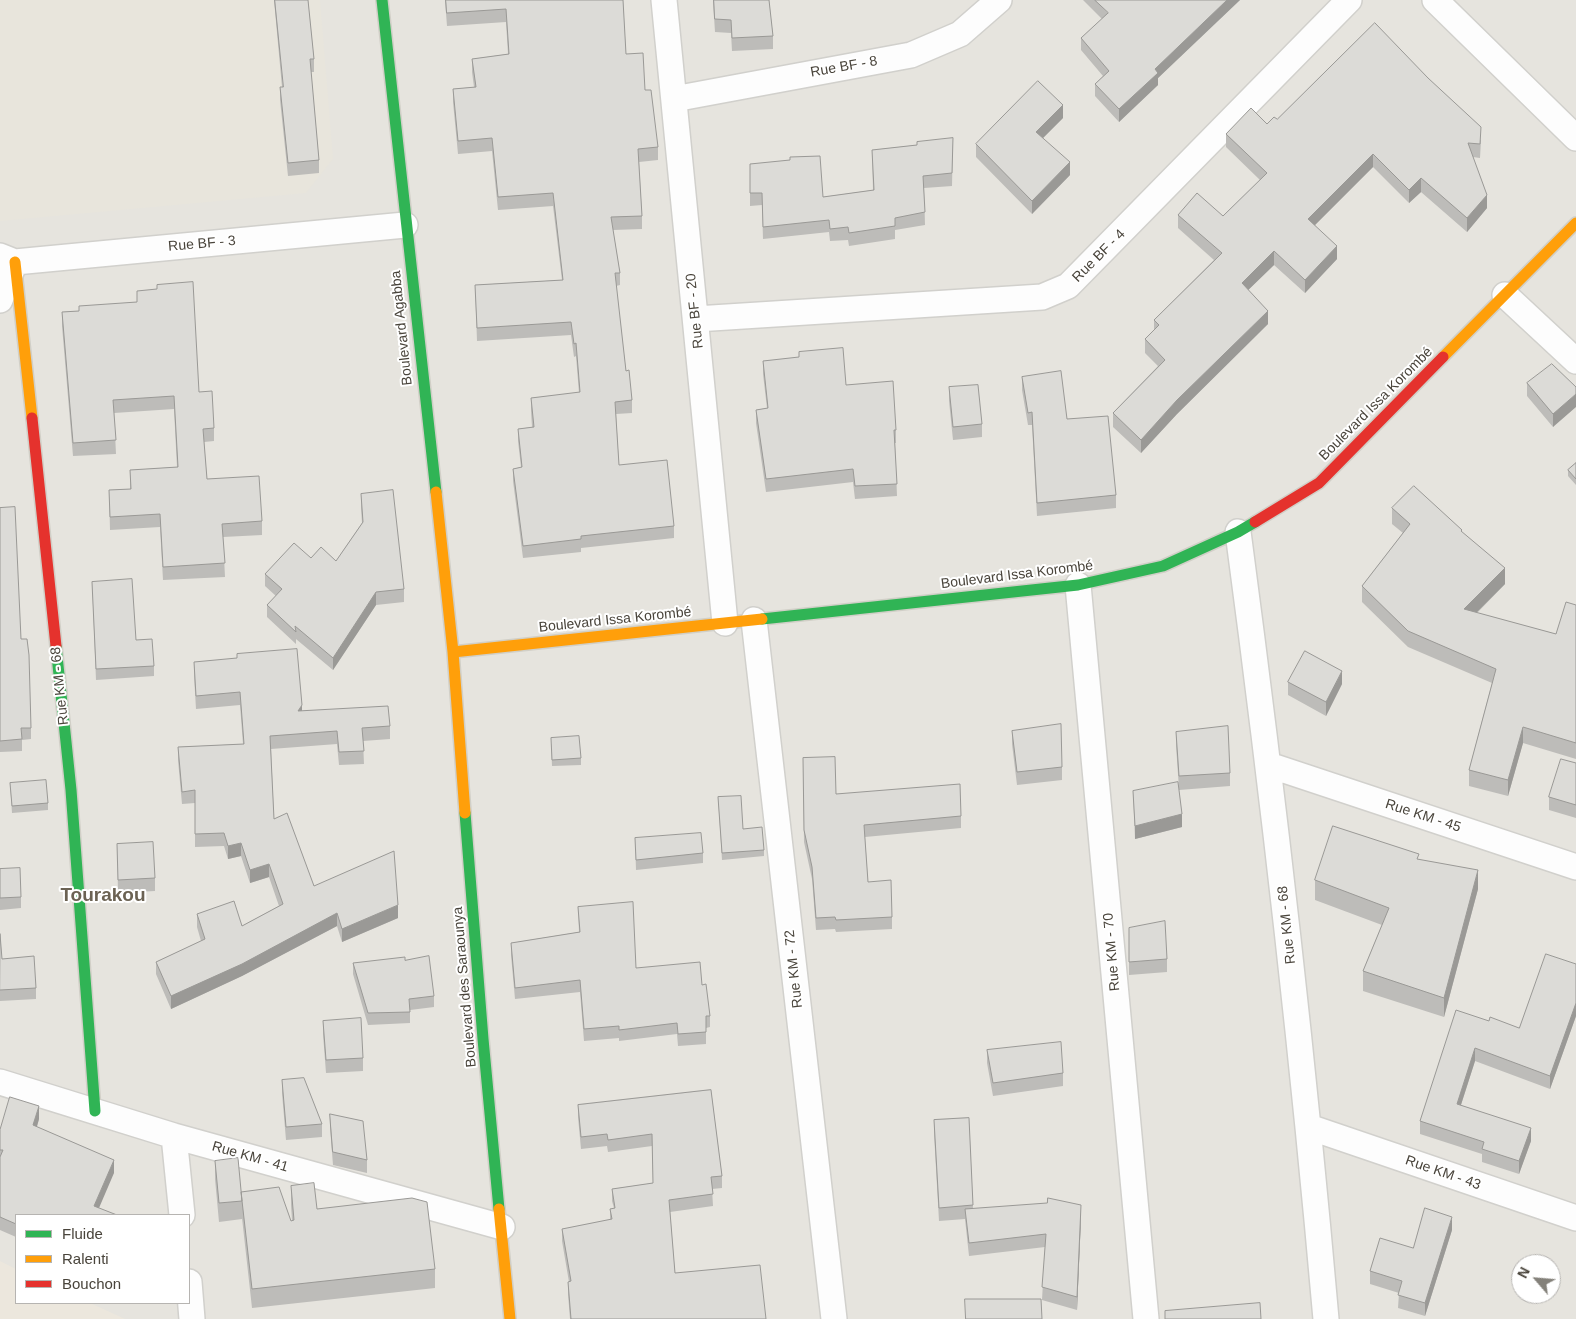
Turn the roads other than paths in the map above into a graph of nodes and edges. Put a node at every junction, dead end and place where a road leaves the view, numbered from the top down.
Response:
1 (382, 0) edge
2 (664, 0) edge
3 (999, 0) edge
4 (1349, 0) edge
5 (1435, 0) edge
6 (674, 99) junction
7 (1576, 138) edge
8 (1576, 223) edge
9 (405, 225) junction
10 (8, 259) edge
11 (1505, 296) junction
12 (0, 300) edge
13 (696, 319) junction
14 (1576, 361) edge
15 (1238, 532) junction
16 (1078, 585) junction
17 (754, 620) junction
18 (725, 623) junction
19 (453, 652) junction
20 (1269, 765) junction
21 (1576, 867) edge
22 (0, 1082) edge
23 (95, 1111) junction
24 (1309, 1128) junction
25 (174, 1136) junction
26 (182, 1214) edge
27 (1576, 1218) edge
28 (502, 1227) junction
29 (190, 1294) edge
30 (192, 1319) edge
31 (510, 1319) edge
32 (834, 1319) edge
33 (1146, 1319) edge
34 (1326, 1319) edge

1 - 9 street, Boulevard Agabba
2 - 6 street, Rue BF - 20
3 - 6 street, Rue BF - 8
4 - 13 street, Rue BF - 4
5 - 7 street
6 - 13 street, Rue BF - 20
8 - 11 street, Boulevard Issa Korombé
9 - 10 street, Rue BF - 3
9 - 19 street, Boulevard Agabba
10 - 12 street
10 - 23 street, Rue KM - 68
11 - 14 street
11 - 15 street, Boulevard Issa Korombé
13 - 18 street, Rue BF - 20
15 - 16 street, Boulevard Issa Korombé
15 - 20 street, Rue KM - 68
16 - 17 street, Boulevard Issa Korombé
16 - 33 street, Rue KM - 70
17 - 18 street, Boulevard Issa Korombé
17 - 32 street, Rue KM - 72
18 - 19 street, Boulevard Issa Korombé
19 - 28 street, Boulevard des Saraounya
20 - 21 street, Rue KM - 45
20 - 24 street, Rue KM - 68
22 - 23 street, Rue KM - 41
23 - 25 street, Rue KM - 41
24 - 27 street, Rue KM - 43
24 - 34 street, Rue KM - 68
25 - 26 street
25 - 28 street, Rue KM - 41
28 - 31 street, Boulevard des Saraounya
29 - 30 street

